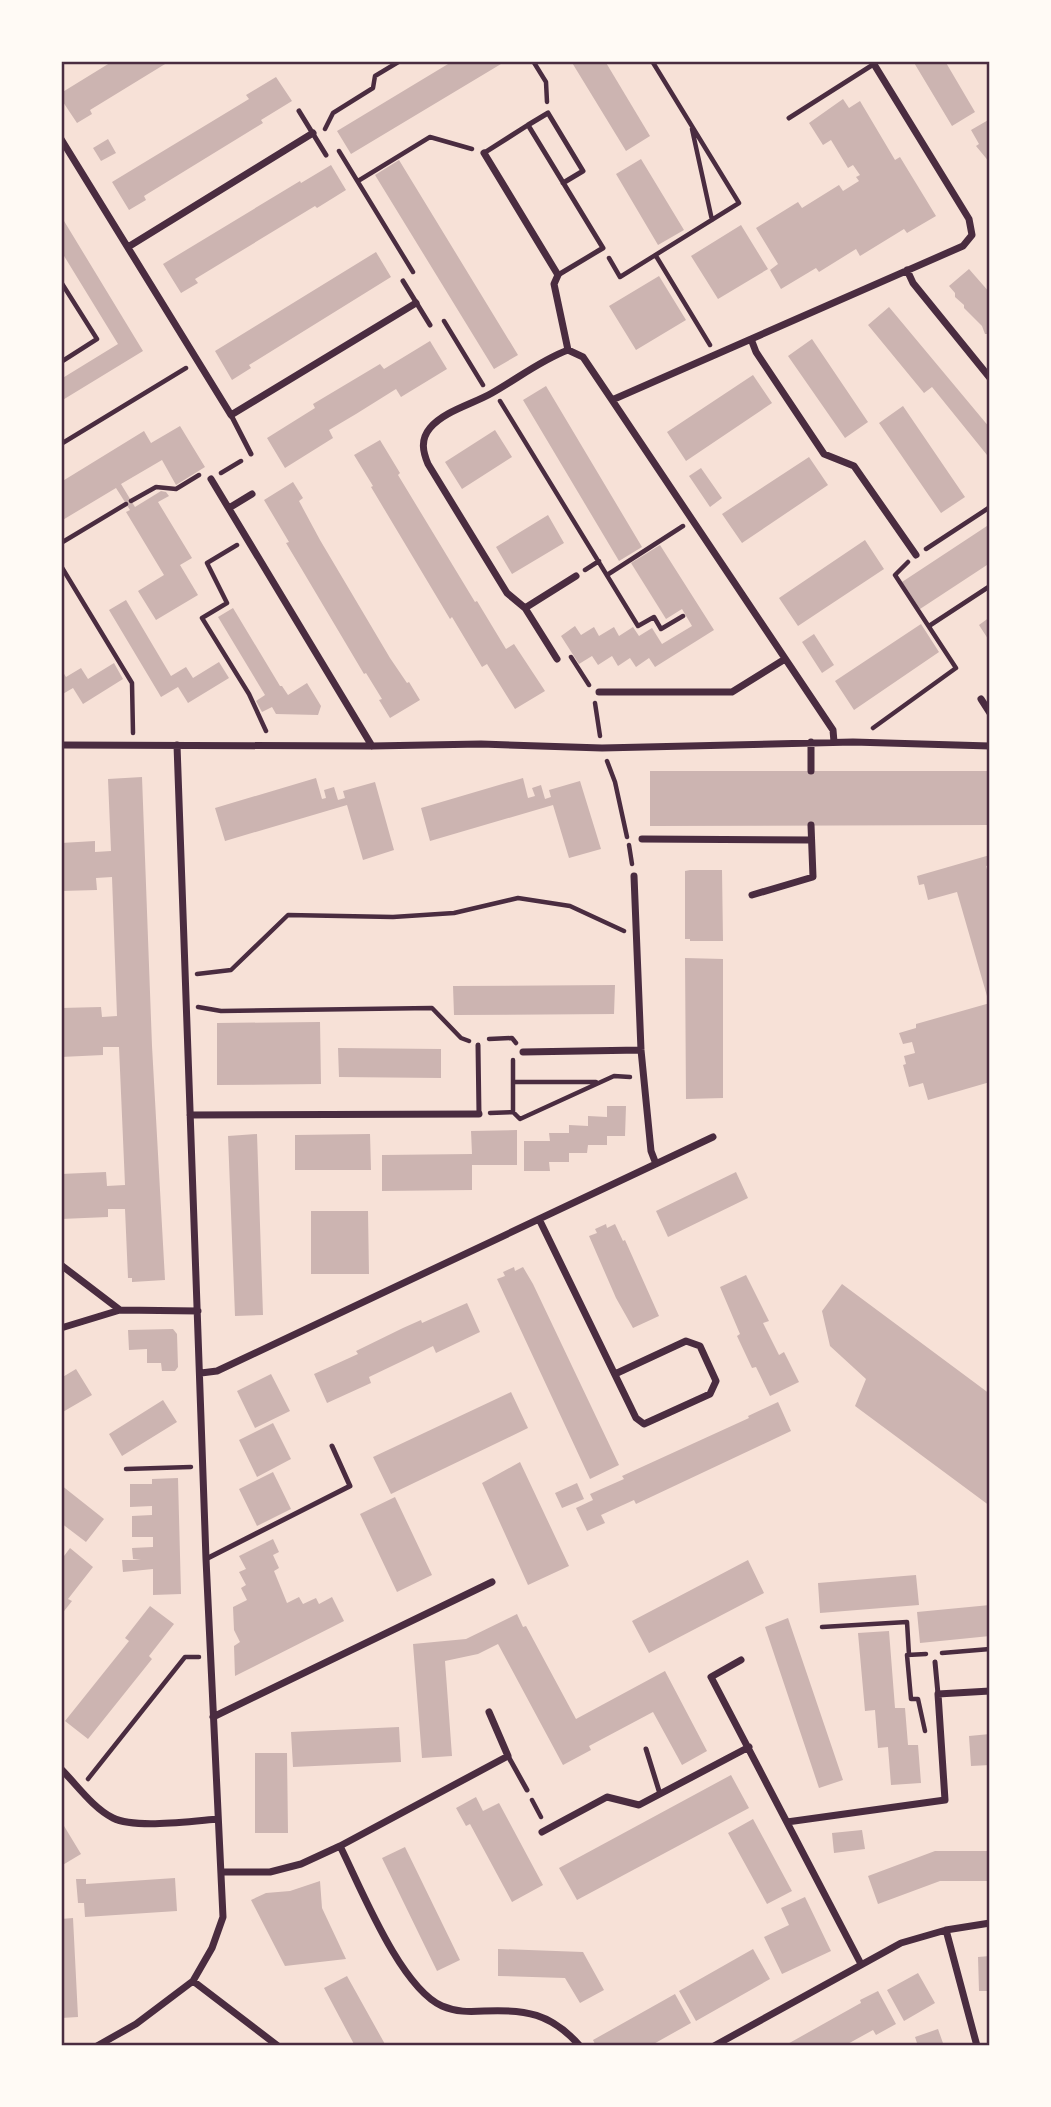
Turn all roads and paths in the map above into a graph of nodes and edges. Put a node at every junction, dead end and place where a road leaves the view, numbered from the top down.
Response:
1 (400, 61) edge
2 (533, 61) edge
3 (653, 61) edge
4 (873, 63) edge
5 (299, 111) dead end
6 (548, 113) junction
7 (789, 118) dead end
8 (528, 125) junction
9 (692, 125) junction
10 (313, 133) junction
11 (61, 139) edge
12 (332, 139) dead end
13 (338, 149) dead end
14 (484, 153) junction
15 (326, 155) dead end
16 (358, 181) junction
17 (563, 183) junction
18 (712, 220) junction
19 (128, 247) junction
20 (603, 248) junction
21 (656, 256) junction
22 (907, 271) junction
23 (414, 273) dead end
24 (558, 275) junction
25 (403, 281) dead end
26 (61, 282) edge
27 (416, 303) junction
28 (442, 318) dead end
29 (430, 325) dead end
30 (751, 339) junction
31 (568, 350) junction
32 (716, 354) junction
33 (197, 361) junction
34 (61, 362) edge
35 (990, 379) edge
36 (491, 393) junction
37 (612, 400) junction
38 (231, 415) junction
39 (62, 442) edge
40 (251, 454) dead end
41 (211, 479) dead end
42 (177, 489) dead end
43 (253, 494) dead end
44 (990, 507) edge
45 (229, 509) junction
46 (691, 520) junction
47 (247, 539) junction
48 (61, 543) edge
49 (916, 555) junction
50 (61, 566) edge
51 (607, 575) junction
52 (576, 576) dead end
53 (990, 586) edge
54 (525, 608) junction
55 (683, 616) dead end
56 (929, 626) junction
57 (558, 659) dead end
58 (785, 659) junction
59 (599, 692) dead end
60 (981, 699) dead end
61 (990, 713) edge
62 (811, 742) junction
63 (834, 742) junction
64 (853, 742) junction
65 (273, 744) junction
66 (61, 745) edge
67 (133, 745) junction
68 (177, 745) junction
69 (372, 746) junction
70 (990, 746) edge
71 (602, 748) junction
72 (811, 771) dead end
73 (811, 825) dead end
74 (642, 839) dead end
75 (811, 840) junction
76 (634, 876) joint
77 (752, 895) dead end
78 (624, 931) dead end
79 (186, 975) junction
80 (187, 1005) junction
81 (512, 1038) junction
82 (478, 1045) junction
83 (640, 1049) junction
84 (523, 1052) joint
85 (643, 1078) junction
86 (513, 1082) junction
87 (601, 1082) junction
88 (513, 1112) junction
89 (479, 1114) junction
90 (190, 1115) junction
91 (713, 1137) dead end
92 (656, 1164) junction
93 (539, 1219) junction
94 (61, 1265) edge
95 (120, 1310) junction
96 (198, 1311) junction
97 (61, 1328) edge
98 (201, 1373) junction
99 (615, 1374) junction
100 (332, 1446) dead end
101 (203, 1466) junction
102 (126, 1469) dead end
103 (206, 1559) junction
104 (492, 1582) dead end
105 (822, 1627) dead end
106 (909, 1655) dead end
107 (210, 1657) junction
108 (741, 1660) dead end
109 (935, 1662) dead end
110 (990, 1691) edge
111 (938, 1694) junction
112 (489, 1712) dead end
113 (213, 1717) junction
114 (749, 1746) junction
115 (646, 1749) dead end
116 (508, 1756) junction
117 (61, 1769) edge
118 (81, 1788) junction
119 (527, 1790) joint
120 (660, 1794) junction
121 (218, 1819) junction
122 (787, 1822) junction
123 (544, 1830) joint
124 (340, 1846) junction
125 (223, 1872) junction
126 (990, 1923) edge
127 (946, 1930) junction
128 (862, 1964) junction
129 (193, 1981) junction
130 (97, 2046) edge
131 (278, 2046) edge
132 (580, 2046) edge
133 (715, 2046) edge
134 (977, 2046) edge

1 - 12 path
2 - 6 path
3 - 9 path
4 - 7 lane
4 - 22 street
5 - 10 lane
6 - 8 lane
6 - 17 lane
8 - 14 lane
8 - 17 lane
9 - 18 path
9 - 18 path
10 - 15 lane
10 - 19 street
11 - 19 street
13 - 16 path
14 - 16 path
14 - 24 street
16 - 23 path
17 - 20 lane
18 - 21 path
19 - 33 street
20 - 21 path
20 - 24 lane
21 - 32 path
22 - 30 street
22 - 35 street
24 - 31 street
25 - 27 lane
26 - 34 path
27 - 29 lane
27 - 38 street
28 - 36 path
30 - 32 street
30 - 49 street
31 - 36 street
31 - 37 street
32 - 37 street
33 - 38 street
33 - 39 path
36 - 51 path
36 - 54 street
37 - 46 street
38 - 40 lane
41 - 45 street
42 - 48 path
43 - 45 street
44 - 49 path
45 - 47 street
46 - 51 path
46 - 58 street
47 - 65 path
47 - 69 street
49 - 56 path
50 - 67 path
51 - 55 path
52 - 54 street
53 - 56 path
54 - 57 street
56 - 64 path
58 - 59 street
58 - 63 street
60 - 61 street
62 - 63 street
62 - 71 street
62 - 72 street
63 - 64 street
64 - 70 street
65 - 68 street
65 - 69 street
66 - 67 street
67 - 68 street
68 - 79 street
69 - 71 street
71 - 76 path
73 - 75 street
74 - 75 street
75 - 77 street
76 - 83 street
78 - 79 path
79 - 80 street
80 - 82 path
80 - 90 street
81 - 82 path
81 - 84 path
81 - 86 path
82 - 89 lane
83 - 84 street
83 - 85 street
85 - 87 path
85 - 92 street
86 - 87 path
86 - 88 path
87 - 88 path
88 - 89 path
89 - 90 street
90 - 96 street
91 - 92 street
92 - 93 street
93 - 98 street
93 - 99 street
94 - 95 street
95 - 96 street
95 - 97 street
96 - 98 street
98 - 101 street
99 - 99 street
100 - 103 lane
101 - 102 path
101 - 103 street
103 - 107 street
104 - 113 street
105 - 106 path
107 - 113 street
107 - 118 path
108 - 114 street
109 - 111 lane
110 - 111 street
111 - 122 street
112 - 116 street
113 - 121 street
114 - 120 street
114 - 122 street
115 - 120 lane
116 - 119 lane
116 - 124 street
117 - 118 street
118 - 121 street
119 - 123 path
120 - 123 street
121 - 125 street
122 - 128 street
124 - 125 street
124 - 132 street
125 - 129 street
126 - 127 street
127 - 128 street
127 - 134 street
128 - 133 street
129 - 130 street
129 - 131 street

